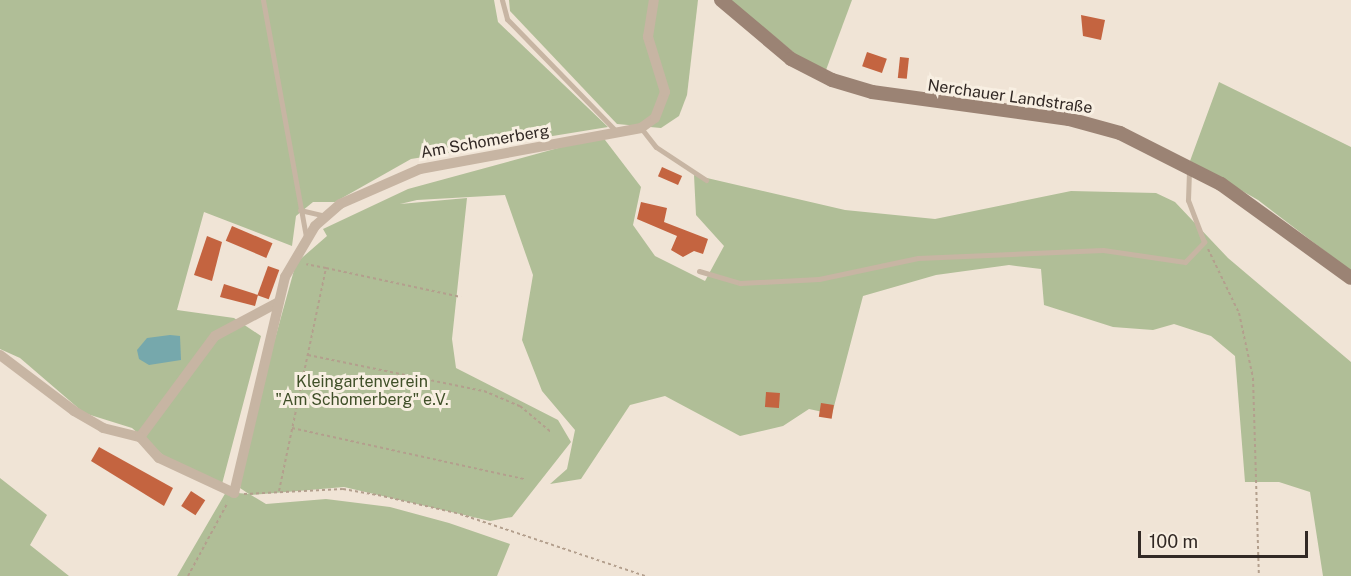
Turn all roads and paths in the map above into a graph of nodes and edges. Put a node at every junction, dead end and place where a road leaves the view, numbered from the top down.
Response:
1 (263, 0) edge
2 (502, 0) edge
3 (654, 0) edge
4 (721, 0) edge
5 (641, 128) junction
6 (617, 133) junction
7 (1190, 168) junction
8 (705, 180) dead end
9 (300, 210) junction
10 (326, 216) junction
11 (306, 237) junction
12 (1204, 242) junction
13 (291, 262) junction
14 (326, 268) junction
15 (699, 272) dead end
16 (1351, 278) edge
17 (461, 297) dead end
18 (279, 302) junction
19 (0, 355) edge
20 (308, 355) junction
21 (292, 428) junction
22 (552, 433) dead end
23 (140, 437) junction
24 (524, 478) dead end
25 (279, 492) junction
26 (234, 493) junction
27 (188, 576) edge
28 (645, 576) edge
29 (1259, 576) edge

1 - 9 lane
2 - 6 lane
3 - 5 street
4 - 7 main road, Nerchauer Landstraße
5 - 6 street, Am Schomerberg
5 - 8 lane
6 - 10 street, Am Schomerberg
7 - 12 lane
7 - 16 main road, Nerchauer Landstraße
9 - 10 lane
9 - 11 lane
10 - 11 street, Am Schomerberg
11 - 13 street, Am Schomerberg
12 - 15 lane
12 - 29 path
13 - 14 path
13 - 18 street, Am Schomerberg
14 - 17 path
14 - 20 path
18 - 23 street
18 - 26 street, Am Schomerberg
19 - 23 street
20 - 21 path
20 - 22 path
21 - 24 path
21 - 25 path
23 - 26 street
25 - 26 path
25 - 28 path
26 - 27 path

